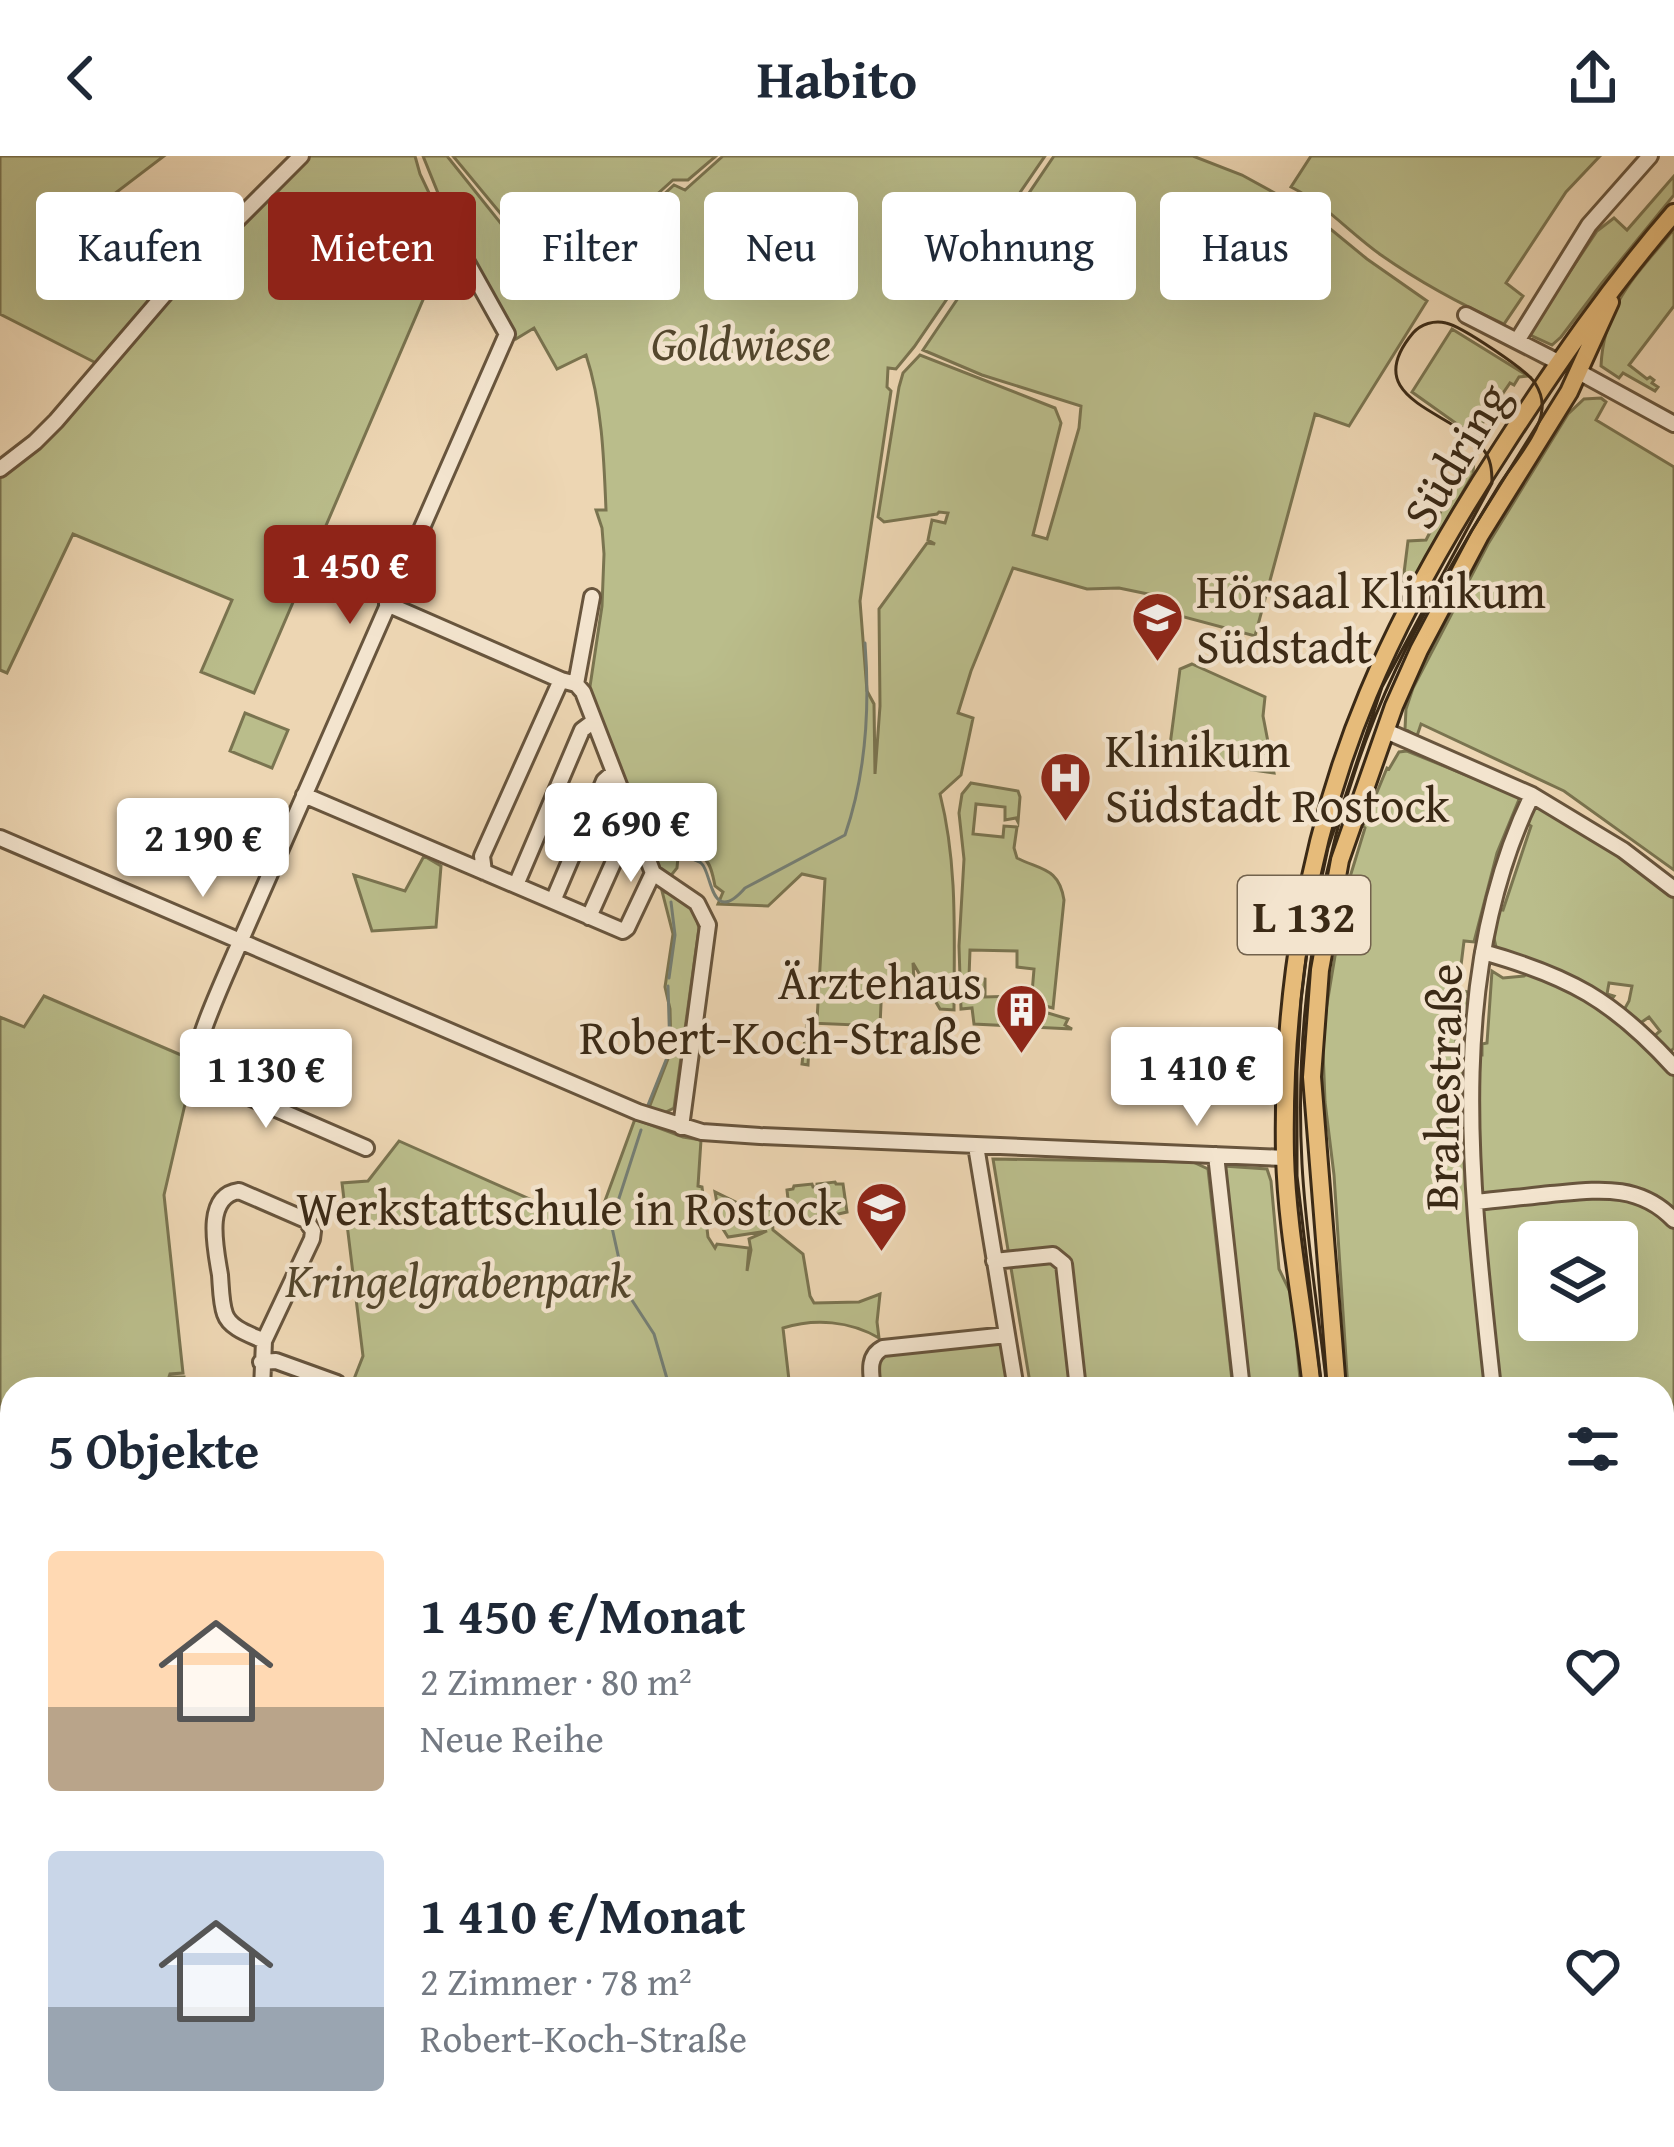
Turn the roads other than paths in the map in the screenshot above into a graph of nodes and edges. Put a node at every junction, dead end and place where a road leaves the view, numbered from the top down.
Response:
1 (301, 156) edge
2 (1649, 156) edge
3 (1674, 213) edge
4 (1624, 274) junction
5 (476, 278) edge
6 (1466, 315) dead end
7 (1517, 341) junction
8 (1558, 362) junction
9 (1580, 372) junction
10 (1674, 424) edge
11 (0, 469) edge
12 (592, 597) dead end
13 (387, 604) junction
14 (568, 682) junction
15 (1358, 719) junction
16 (594, 721) junction
17 (1386, 730) junction
18 (614, 772) junction
19 (304, 795) junction
20 (1532, 795) junction
21 (634, 826) junction
22 (0, 838) edge
23 (484, 872) junction
24 (653, 874) junction
25 (516, 885) junction
26 (1674, 889) edge
27 (553, 901) junction
28 (589, 917) junction
29 (240, 942) junction
30 (1483, 952) junction
31 (1674, 1066) edge
32 (681, 1126) junction
33 (976, 1146) junction
34 (366, 1148) dead end
35 (1216, 1155) junction
36 (1285, 1158) junction
37 (1318, 1159) junction
38 (1476, 1202) junction
39 (1674, 1220) edge
40 (994, 1261) junction
41 (1007, 1335) junction
42 (264, 1341) junction
43 (261, 1362) junction
44 (262, 1377) edge
45 (321, 1377) edge
46 (872, 1377) edge
47 (1014, 1377) edge
48 (1077, 1377) edge
49 (1241, 1377) edge
50 (1311, 1377) edge
51 (1335, 1377) edge
52 (1492, 1377) edge

1 - 11 street
2 - 7 street, Südring
3 - 4 main road, Südring / L 132
4 - 8 main road, Südring / L 132
4 - 9 main road, Südring / L 132
5 - 13 street
6 - 7 street, Südring
7 - 8 street, Südring
8 - 9 main road, Südring
8 - 15 main road, Südring / L 132
9 - 10 street
9 - 17 main road, Südring / L 132
12 - 14 street
13 - 14 street
13 - 19 street
14 - 16 street
14 - 23 street
15 - 17 main road
15 - 36 main road, Südring / L 132
16 - 18 street
16 - 25 street
17 - 20 street
17 - 37 main road, Südring / L 132
18 - 21 street
18 - 27 street
19 - 23 street
19 - 29 street
20 - 26 street
20 - 30 street, Brahestraße
21 - 24 street
21 - 28 street
22 - 29 street
23 - 25 street
24 - 28 street
24 - 32 street
25 - 27 street
27 - 28 street
29 - 32 street
29 - 34 street
30 - 31 street
30 - 38 street, Brahestraße
32 - 33 street
33 - 35 street
33 - 40 street
35 - 36 street
35 - 49 street
36 - 37 main road
36 - 50 main road, Südring / L 132
37 - 51 main road, Südring / L 132
38 - 39 street
38 - 52 street, Brahestraße
40 - 41 street
40 - 48 street
41 - 46 street
41 - 47 street
42 - 42 street
42 - 43 street
43 - 44 street
43 - 45 street

